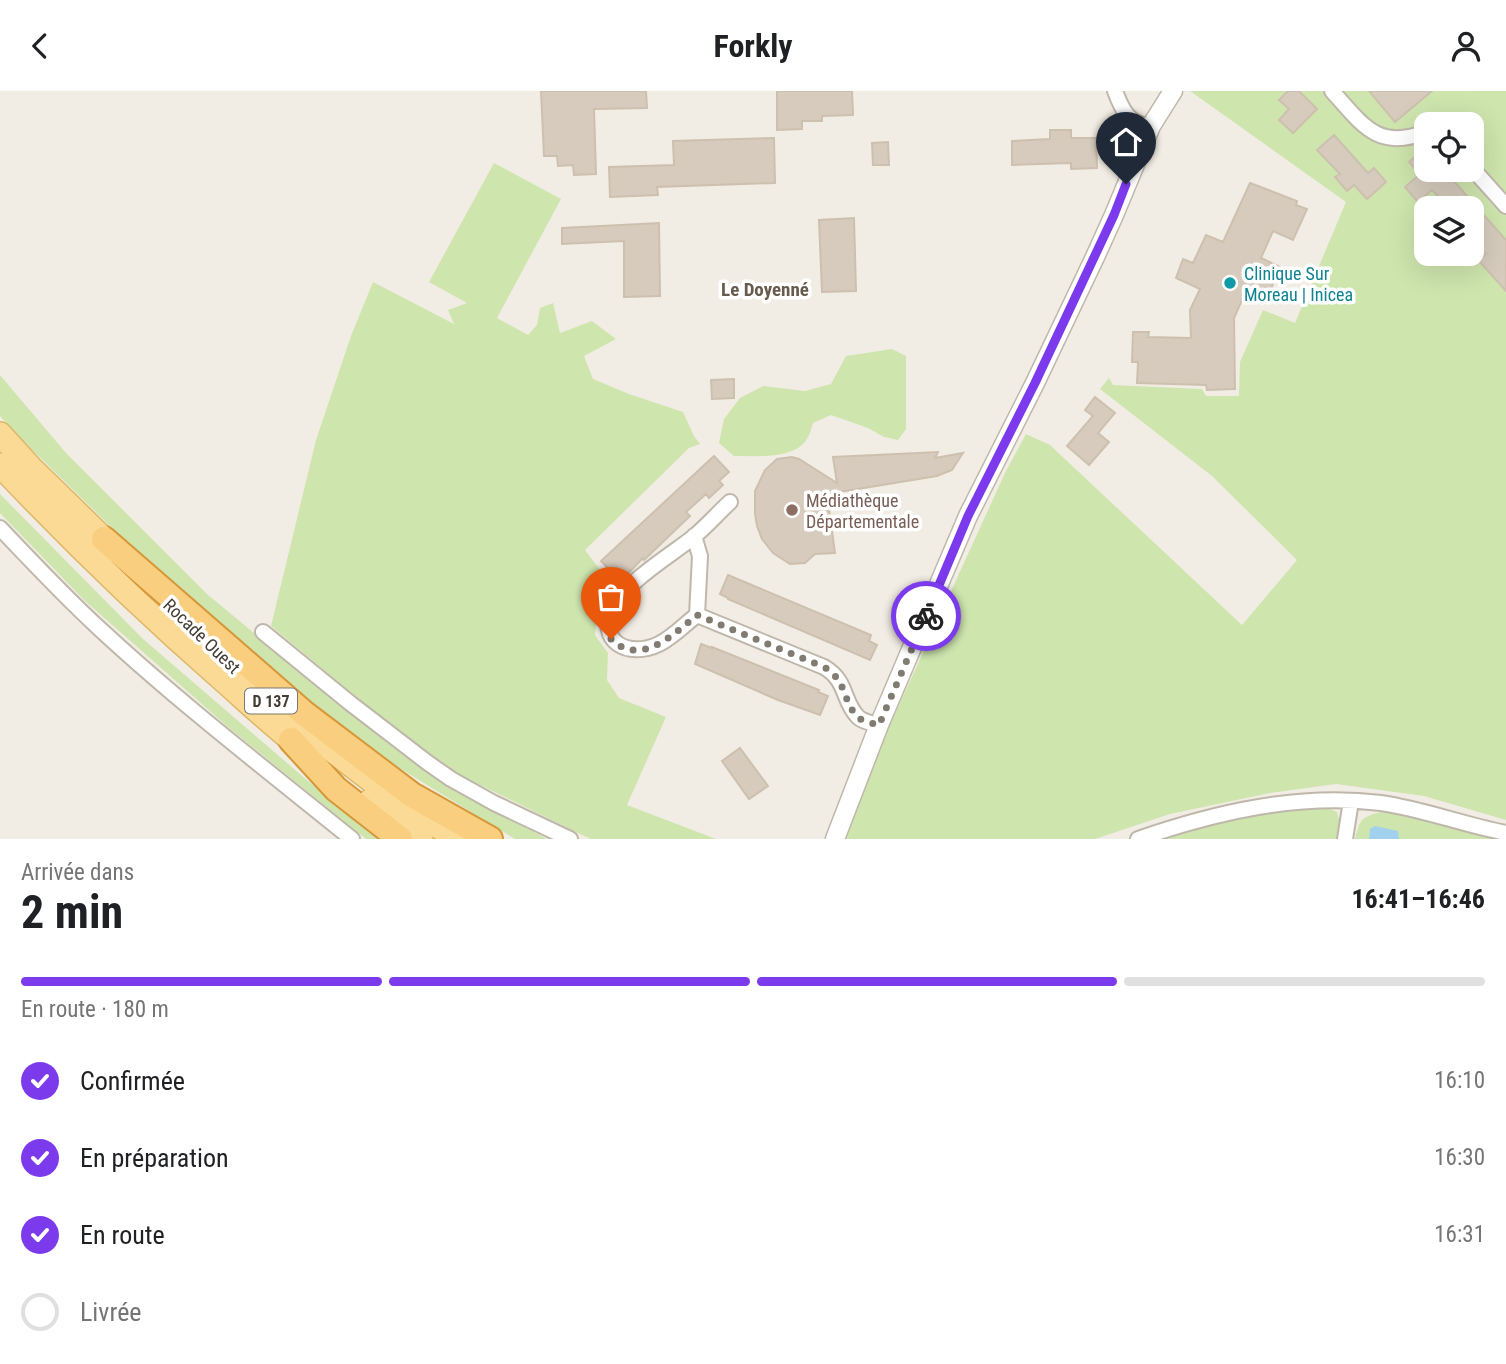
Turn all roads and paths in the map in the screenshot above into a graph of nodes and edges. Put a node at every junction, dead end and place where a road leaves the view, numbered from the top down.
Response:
1 (1115, 91) edge
2 (1173, 91) edge
3 (1332, 91) edge
4 (1151, 127) junction
5 (1414, 137) edge
6 (1484, 181) edge
7 (1506, 206) edge
8 (0, 434) edge
9 (0, 465) edge
10 (730, 502) dead end
11 (0, 528) edge
12 (694, 536) junction
13 (104, 539) junction
14 (697, 615) junction
15 (262, 632) dead end
16 (879, 725) junction
17 (291, 740) junction
18 (1351, 801) junction
19 (1506, 833) edge
20 (352, 839) edge
21 (400, 839) edge
22 (421, 839) edge
23 (457, 839) edge
24 (490, 839) edge
25 (570, 839) edge
26 (835, 839) edge
27 (1138, 839) edge
28 (1345, 839) edge

1 - 4 street
2 - 4 street
3 - 5 street
4 - 16 street
6 - 7 street
8 - 13 main road, Rocade Ouest / D 137
9 - 17 main road, Rocade Ouest / D 137
10 - 12 street
11 - 20 street
12 - 14 street
12 - 14 street
13 - 23 main road, Rocade Ouest / D 137
13 - 24 highway
14 - 16 street
15 - 25 street
16 - 26 street
17 - 21 highway
17 - 22 main road, Rocade Ouest / D 137
18 - 19 street
18 - 27 street
18 - 28 street

